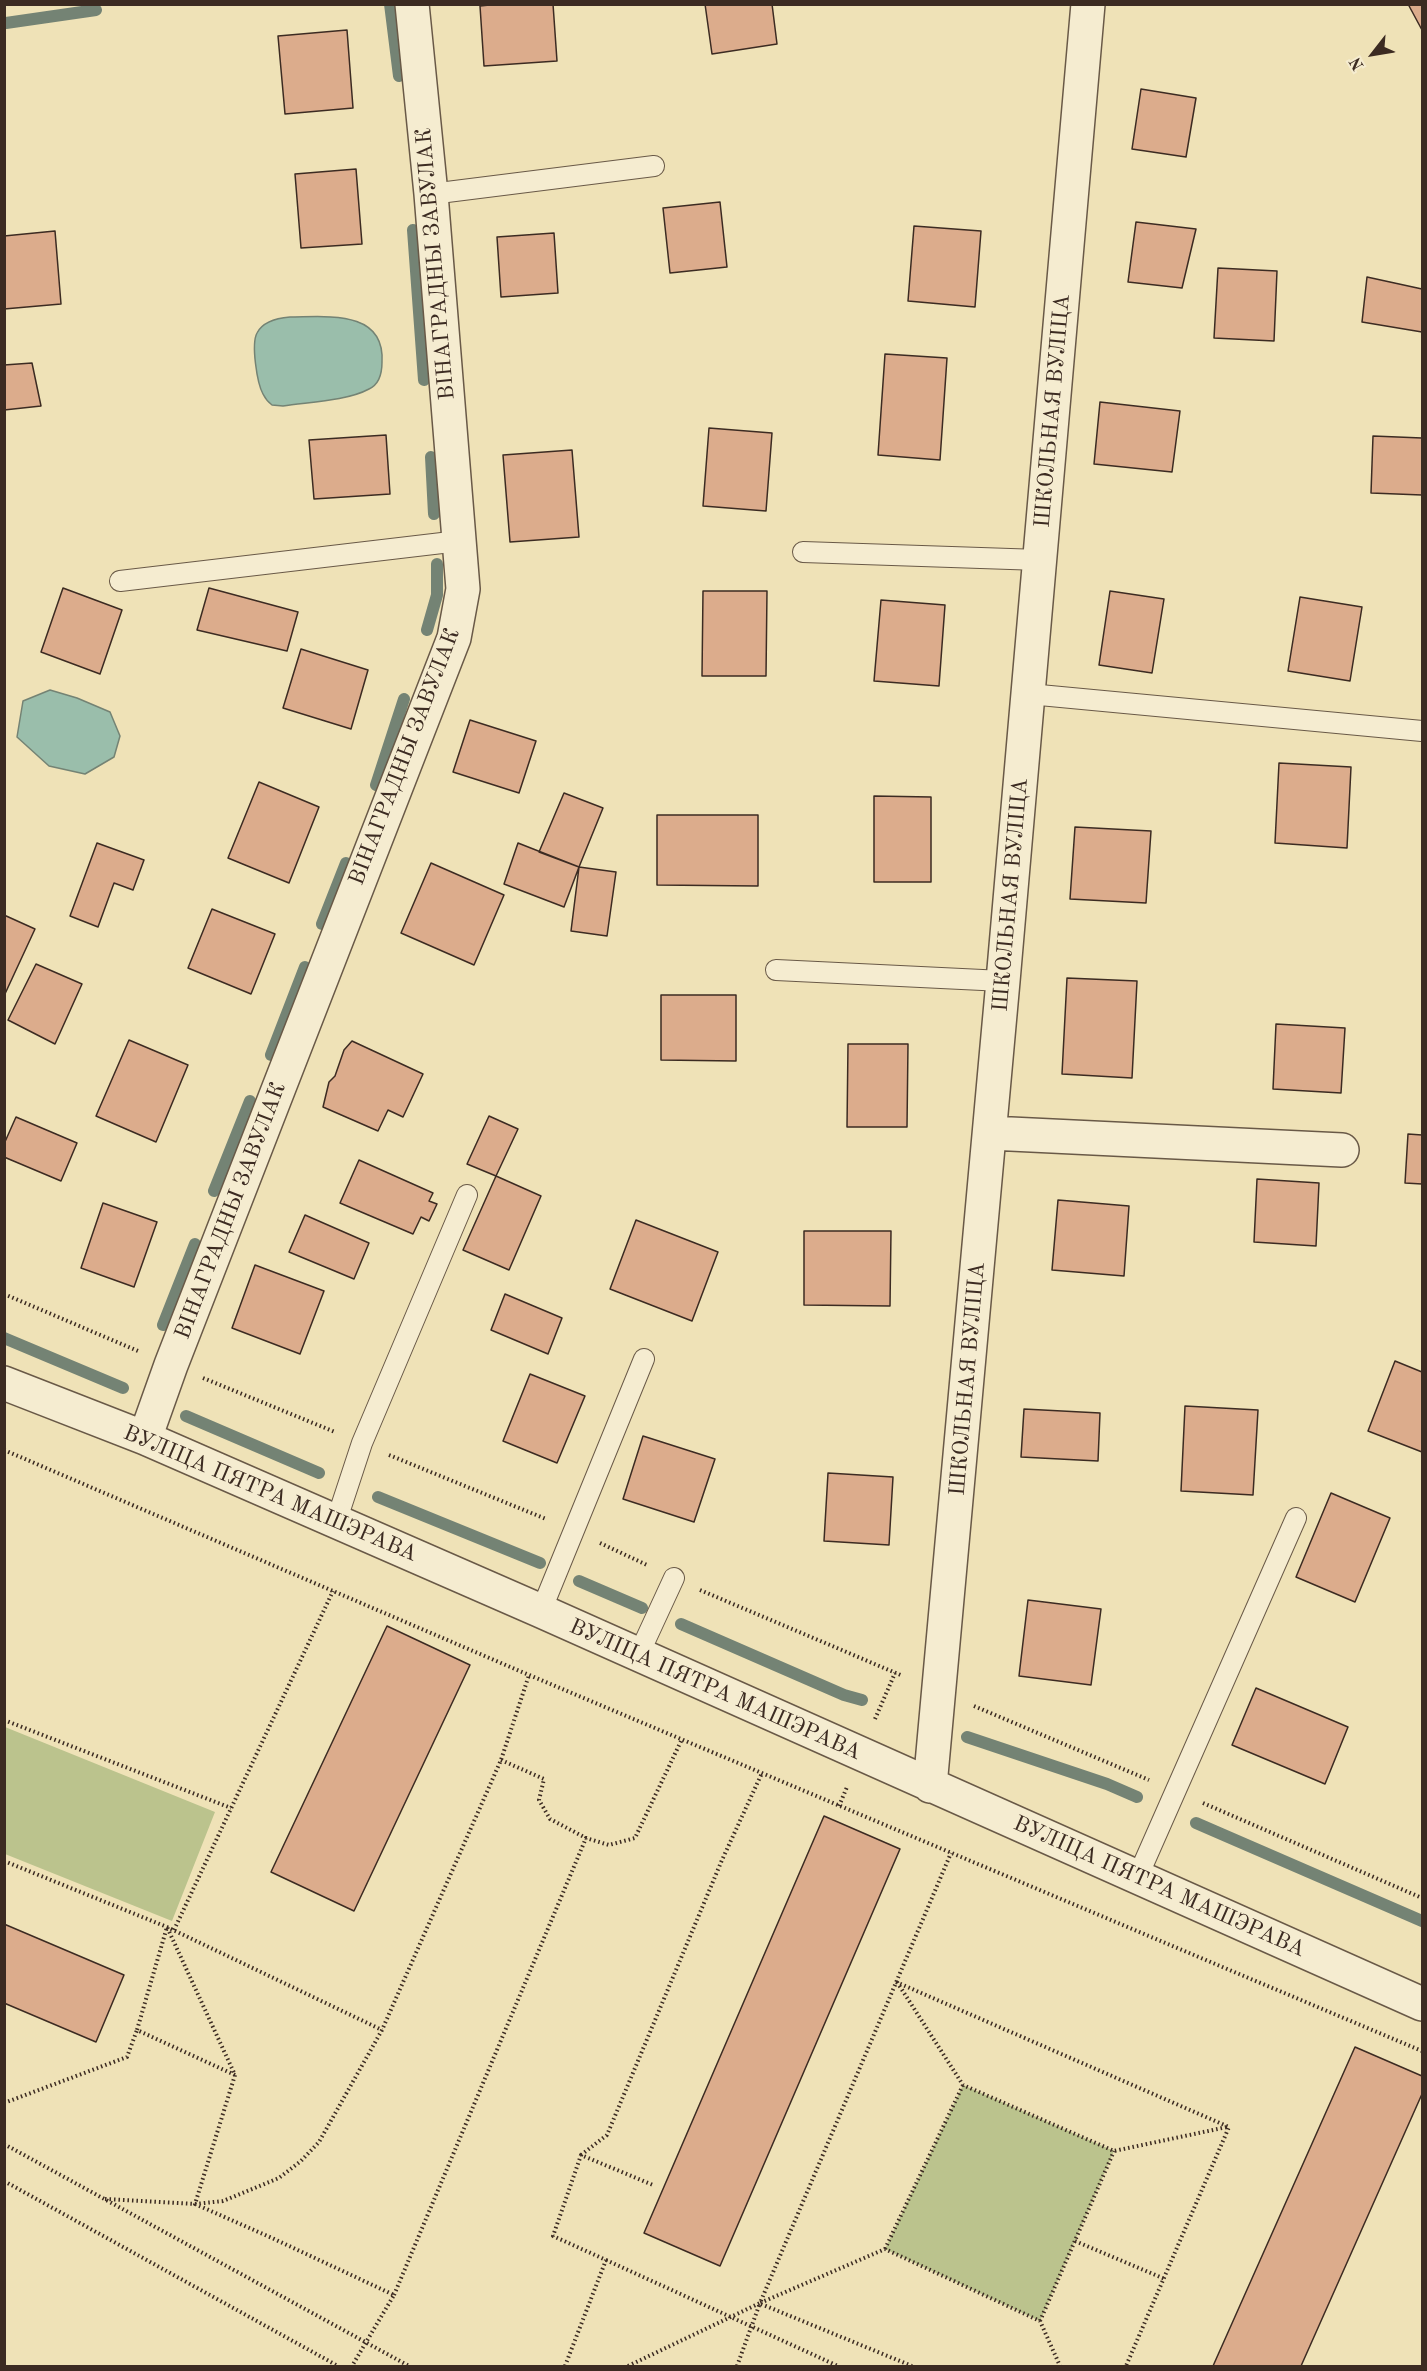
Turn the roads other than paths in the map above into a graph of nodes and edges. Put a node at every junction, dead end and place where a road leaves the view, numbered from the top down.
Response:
1 (412, 4) edge
2 (1088, 4) edge
3 (654, 166) dead end
4 (431, 194) junction
5 (459, 541) junction
6 (803, 552) dead end
7 (1040, 560) junction
8 (120, 581) dead end
9 (1029, 694) junction
10 (1422, 731) edge
11 (776, 970) dead end
12 (1004, 981) junction
13 (990, 1133) junction
14 (1342, 1150) dead end
15 (467, 1195) dead end
16 (644, 1359) dead end
17 (4, 1383) edge
18 (145, 1438) junction
19 (1296, 1518) dead end
20 (336, 1522) junction
21 (674, 1578) road end
22 (541, 1611) junction
23 (638, 1656) junction
24 (930, 1786) junction
25 (1138, 1876) junction
26 (1422, 2004) edge

1 - 4 street, ВІНАГРАДНЫ ЗАВУЛАК
2 - 7 street, ШКОЛЬНАЯ ВУЛІЦА
3 - 4 lane
4 - 5 street, ВІНАГРАДНЫ ЗАВУЛАК
5 - 8 lane
5 - 18 street, ВІНАГРАДНЫ ЗАВУЛАК
6 - 7 lane
7 - 9 street, ШКОЛЬНАЯ ВУЛІЦА
9 - 10 lane
9 - 12 street, ШКОЛЬНАЯ ВУЛІЦА
11 - 12 lane
12 - 13 street, ШКОЛЬНАЯ ВУЛІЦА
13 - 14 street
13 - 24 street, ШКОЛЬНАЯ ВУЛІЦА
15 - 20 lane
16 - 22 lane
17 - 18 street, ВУЛІЦА ПЯТРА МАШЭРАВА
18 - 20 street, ВУЛІЦА ПЯТРА МАШЭРАВА
19 - 25 lane
20 - 22 street, ВУЛІЦА ПЯТРА МАШЭРАВА
21 - 23 lane
22 - 23 street, ВУЛІЦА ПЯТРА МАШЭРАВА
23 - 24 street, ВУЛІЦА ПЯТРА МАШЭРАВА
24 - 25 street, ВУЛІЦА ПЯТРА МАШЭРАВА
25 - 26 street, ВУЛІЦА ПЯТРА МАШЭРАВА

